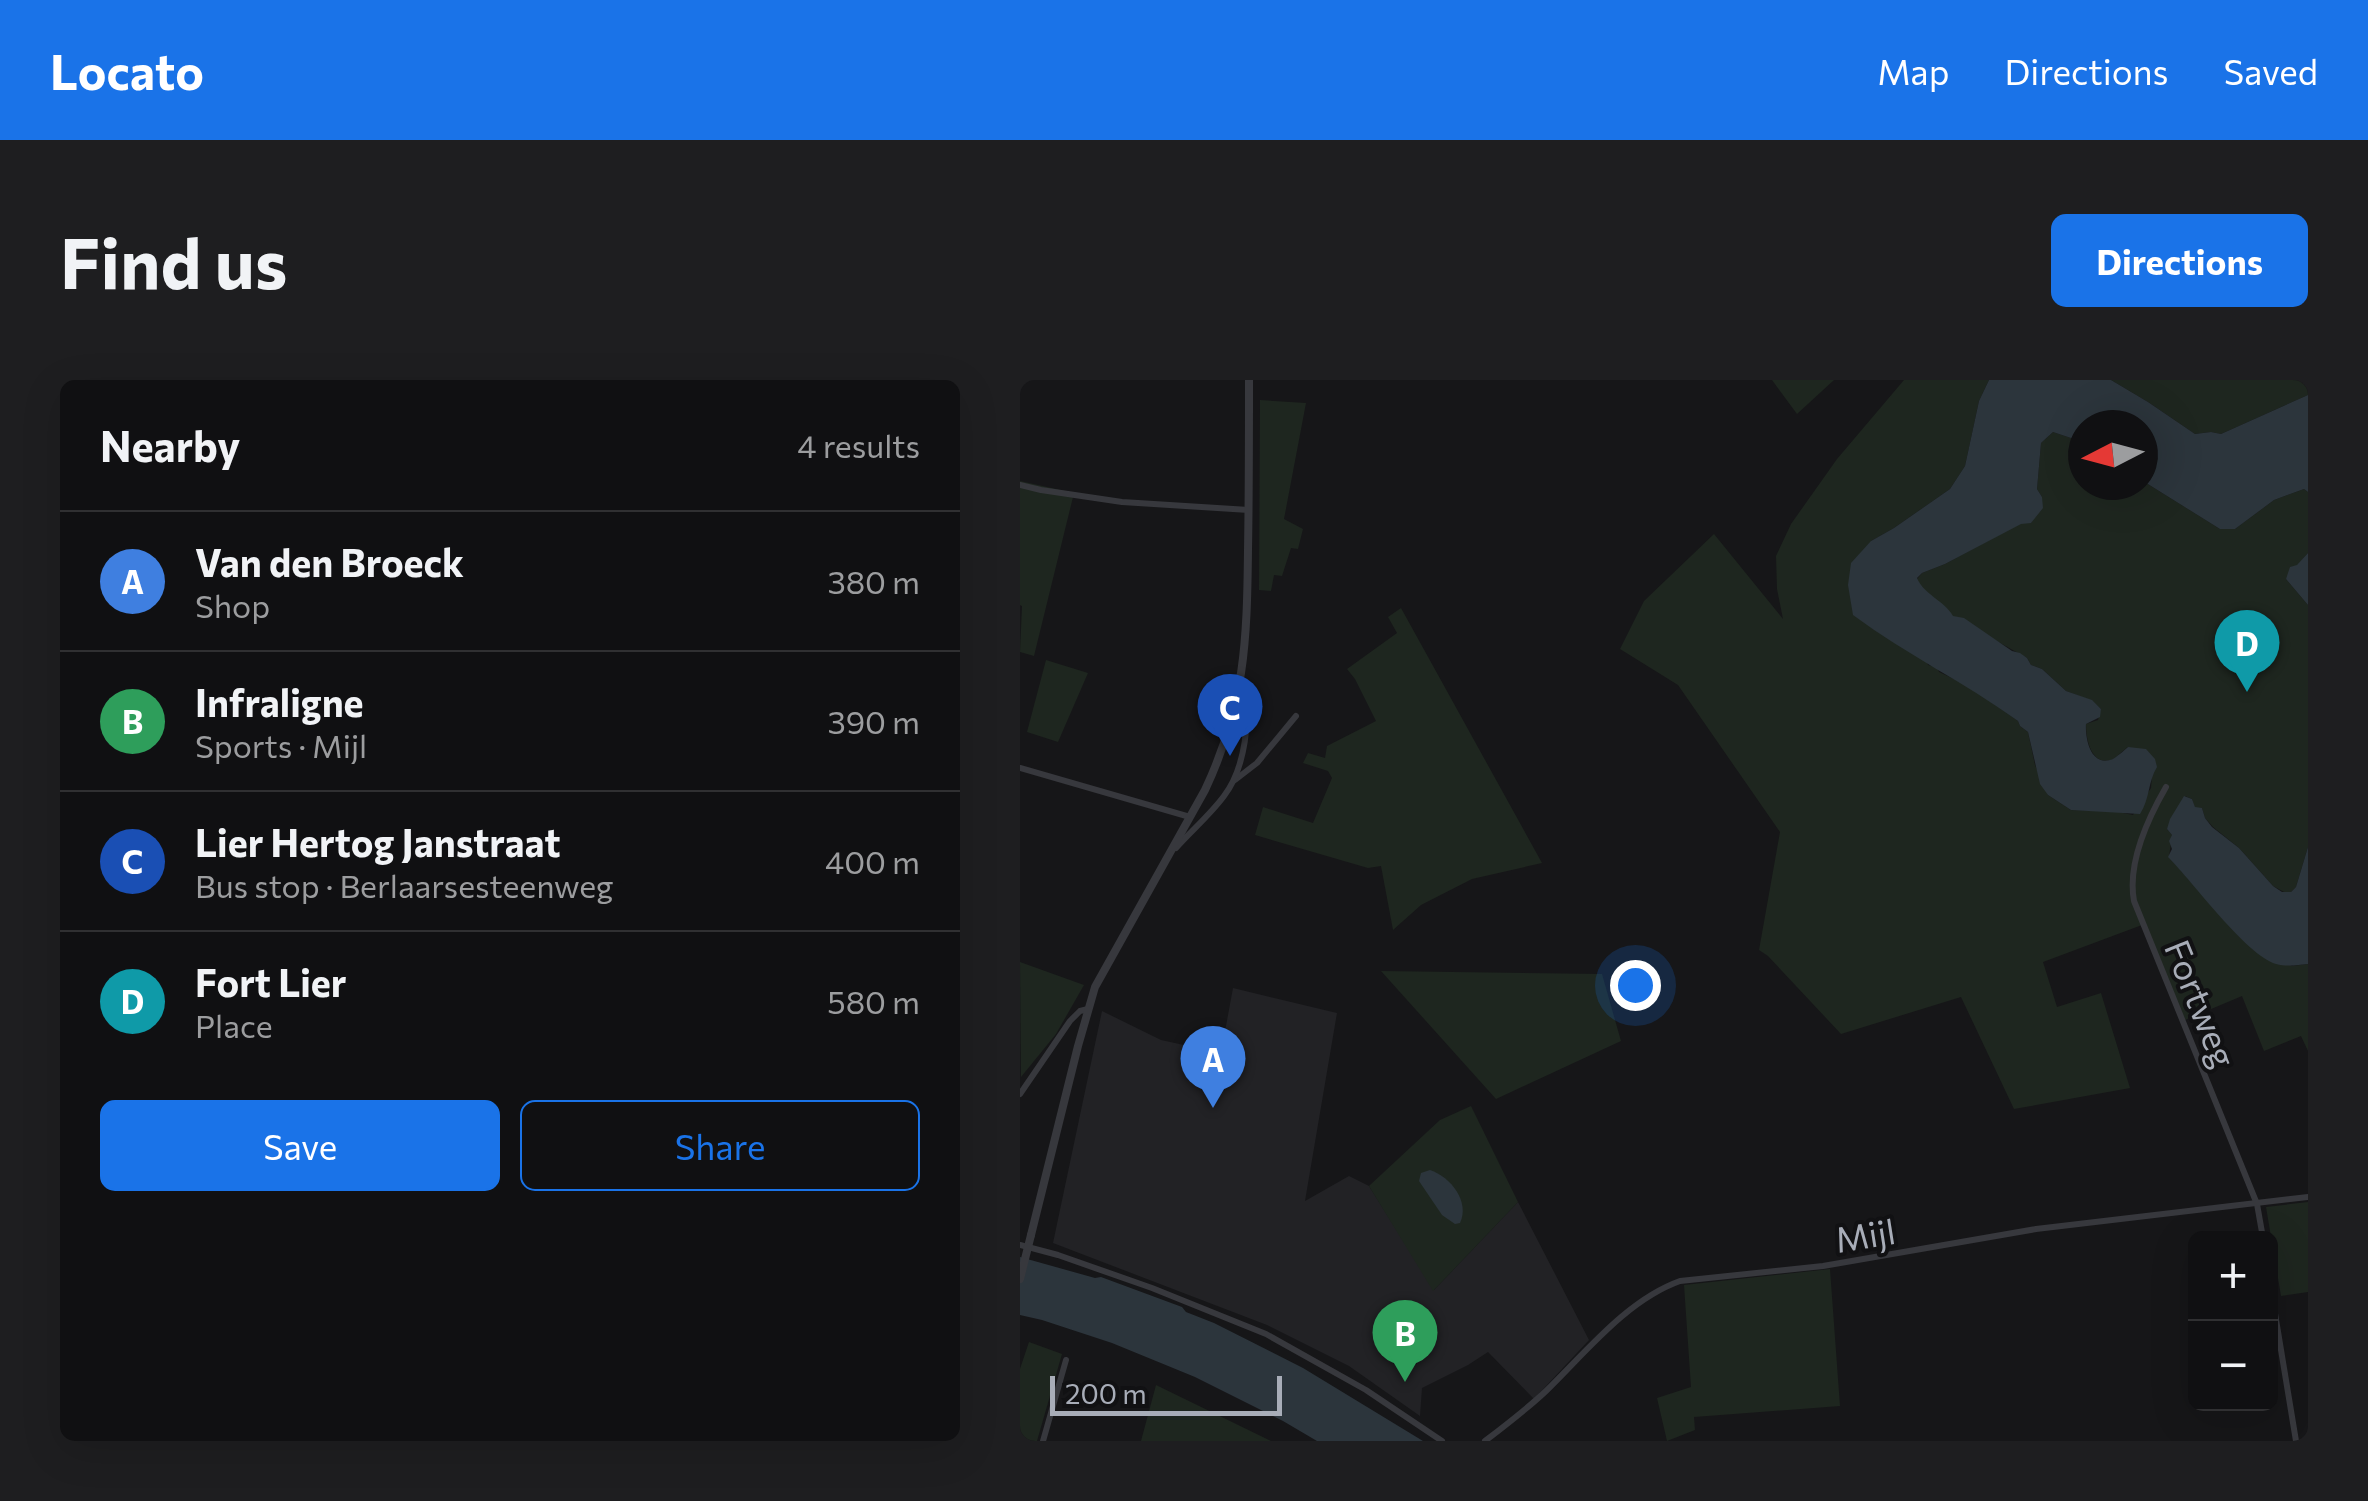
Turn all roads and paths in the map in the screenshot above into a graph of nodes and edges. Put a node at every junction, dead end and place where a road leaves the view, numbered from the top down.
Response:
1 (1249, 380) edge
2 (1020, 485) edge
3 (1248, 510) junction
4 (1240, 684) junction
5 (1296, 716) dead end
6 (1020, 768) edge
7 (1232, 783) junction
8 (2166, 787) dead end
9 (1190, 817) junction
10 (1169, 855) junction
11 (1088, 1009) junction
12 (1020, 1094) edge
13 (2308, 1197) edge
14 (2257, 1204) junction
15 (2262, 1231) edge
16 (1020, 1246) edge
17 (1020, 1278) edge
18 (2276, 1321) edge
19 (1066, 1360) dead end
20 (1043, 1441) edge
21 (1442, 1441) edge
22 (1485, 1441) edge
23 (2296, 1441) edge

1 - 3 street
2 - 3 street
3 - 4 street
4 - 7 street
4 - 9 street
5 - 7 street
6 - 9 street
7 - 10 street
8 - 14 street, Fortweg
9 - 10 street
10 - 11 street
11 - 12 street
11 - 17 street, bridge
13 - 14 street, Mijl
14 - 15 street, Fortweg
14 - 22 street, Mijl
16 - 21 street
18 - 23 street
19 - 20 street

